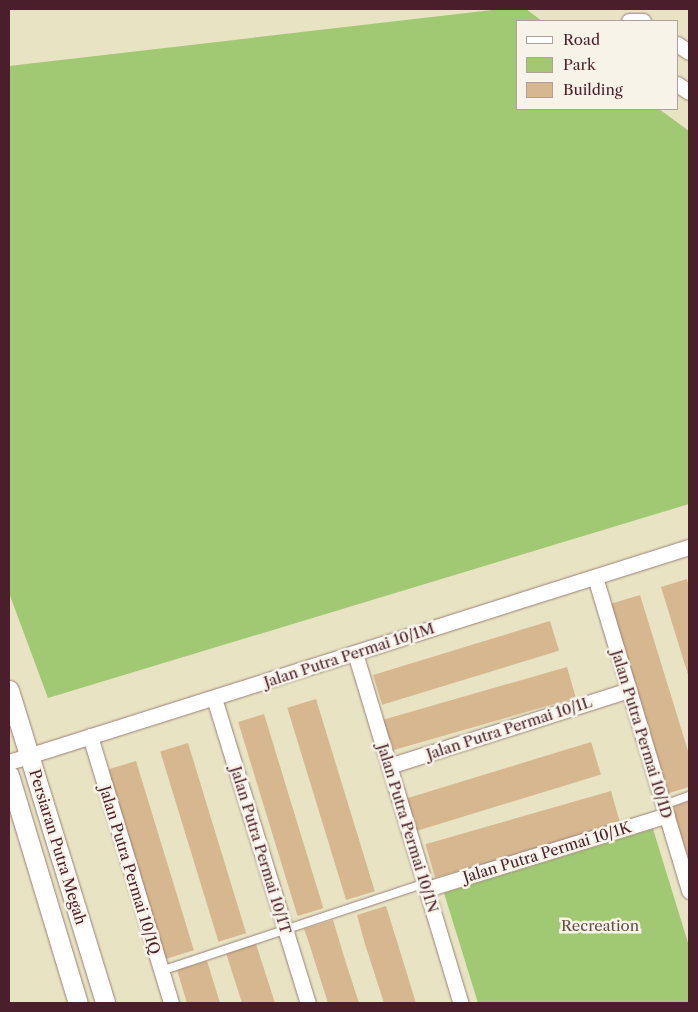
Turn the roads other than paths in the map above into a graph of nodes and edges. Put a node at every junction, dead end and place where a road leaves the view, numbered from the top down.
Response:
1 (678, 45) edge
2 (689, 52) edge
3 (678, 85) edge
4 (689, 92) edge
5 (689, 548) edge
6 (596, 577) junction
7 (355, 653) junction
8 (9, 690) edge
9 (629, 690) junction
10 (214, 698) junction
11 (90, 736) junction
12 (30, 755) junction
13 (9, 762) edge
14 (389, 766) junction
15 (9, 775) edge
16 (689, 796) edge
17 (665, 810) junction
18 (426, 886) junction
19 (689, 891) edge
20 (285, 928) junction
21 (161, 971) junction
22 (74, 1000) edge
23 (105, 1003) edge
24 (171, 1003) edge
25 (308, 1003) edge
26 (461, 1003) edge

1 - 2 street
3 - 4 street
5 - 6 street, Jalan Putra Permai 10/1M
6 - 7 street, Jalan Putra Permai 10/1M
6 - 9 street, Jalan Putra Permai 10/1D
7 - 10 street, Jalan Putra Permai 10/1M
7 - 14 street, Jalan Putra Permai 10/1N
8 - 12 street, Persiaran Putra Megah
9 - 14 street, Jalan Putra Permai 10/1L
9 - 17 street, Jalan Putra Permai 10/1D
10 - 11 street, Jalan Putra Permai 10/1M
10 - 20 street, Jalan Putra Permai 10/1T
11 - 12 street, Jalan Putra Permai 10/1M
11 - 21 street, Jalan Putra Permai 10/1Q
12 - 13 street, Jalan Putra Permai 10/1M
12 - 23 street, Persiaran Putra Megah
14 - 18 street, Jalan Putra Permai 10/1N
15 - 22 street, Persiaran Putra Megah
16 - 17 lane
17 - 18 street, Jalan Putra Permai 10/1K
17 - 19 street, Jalan Putra Permai 10/1D
18 - 20 lane
18 - 26 street, Jalan Putra Permai 10/1N
20 - 21 lane
20 - 25 street, Jalan Putra Permai 10/1T
21 - 24 street, Jalan Putra Permai 10/1Q

